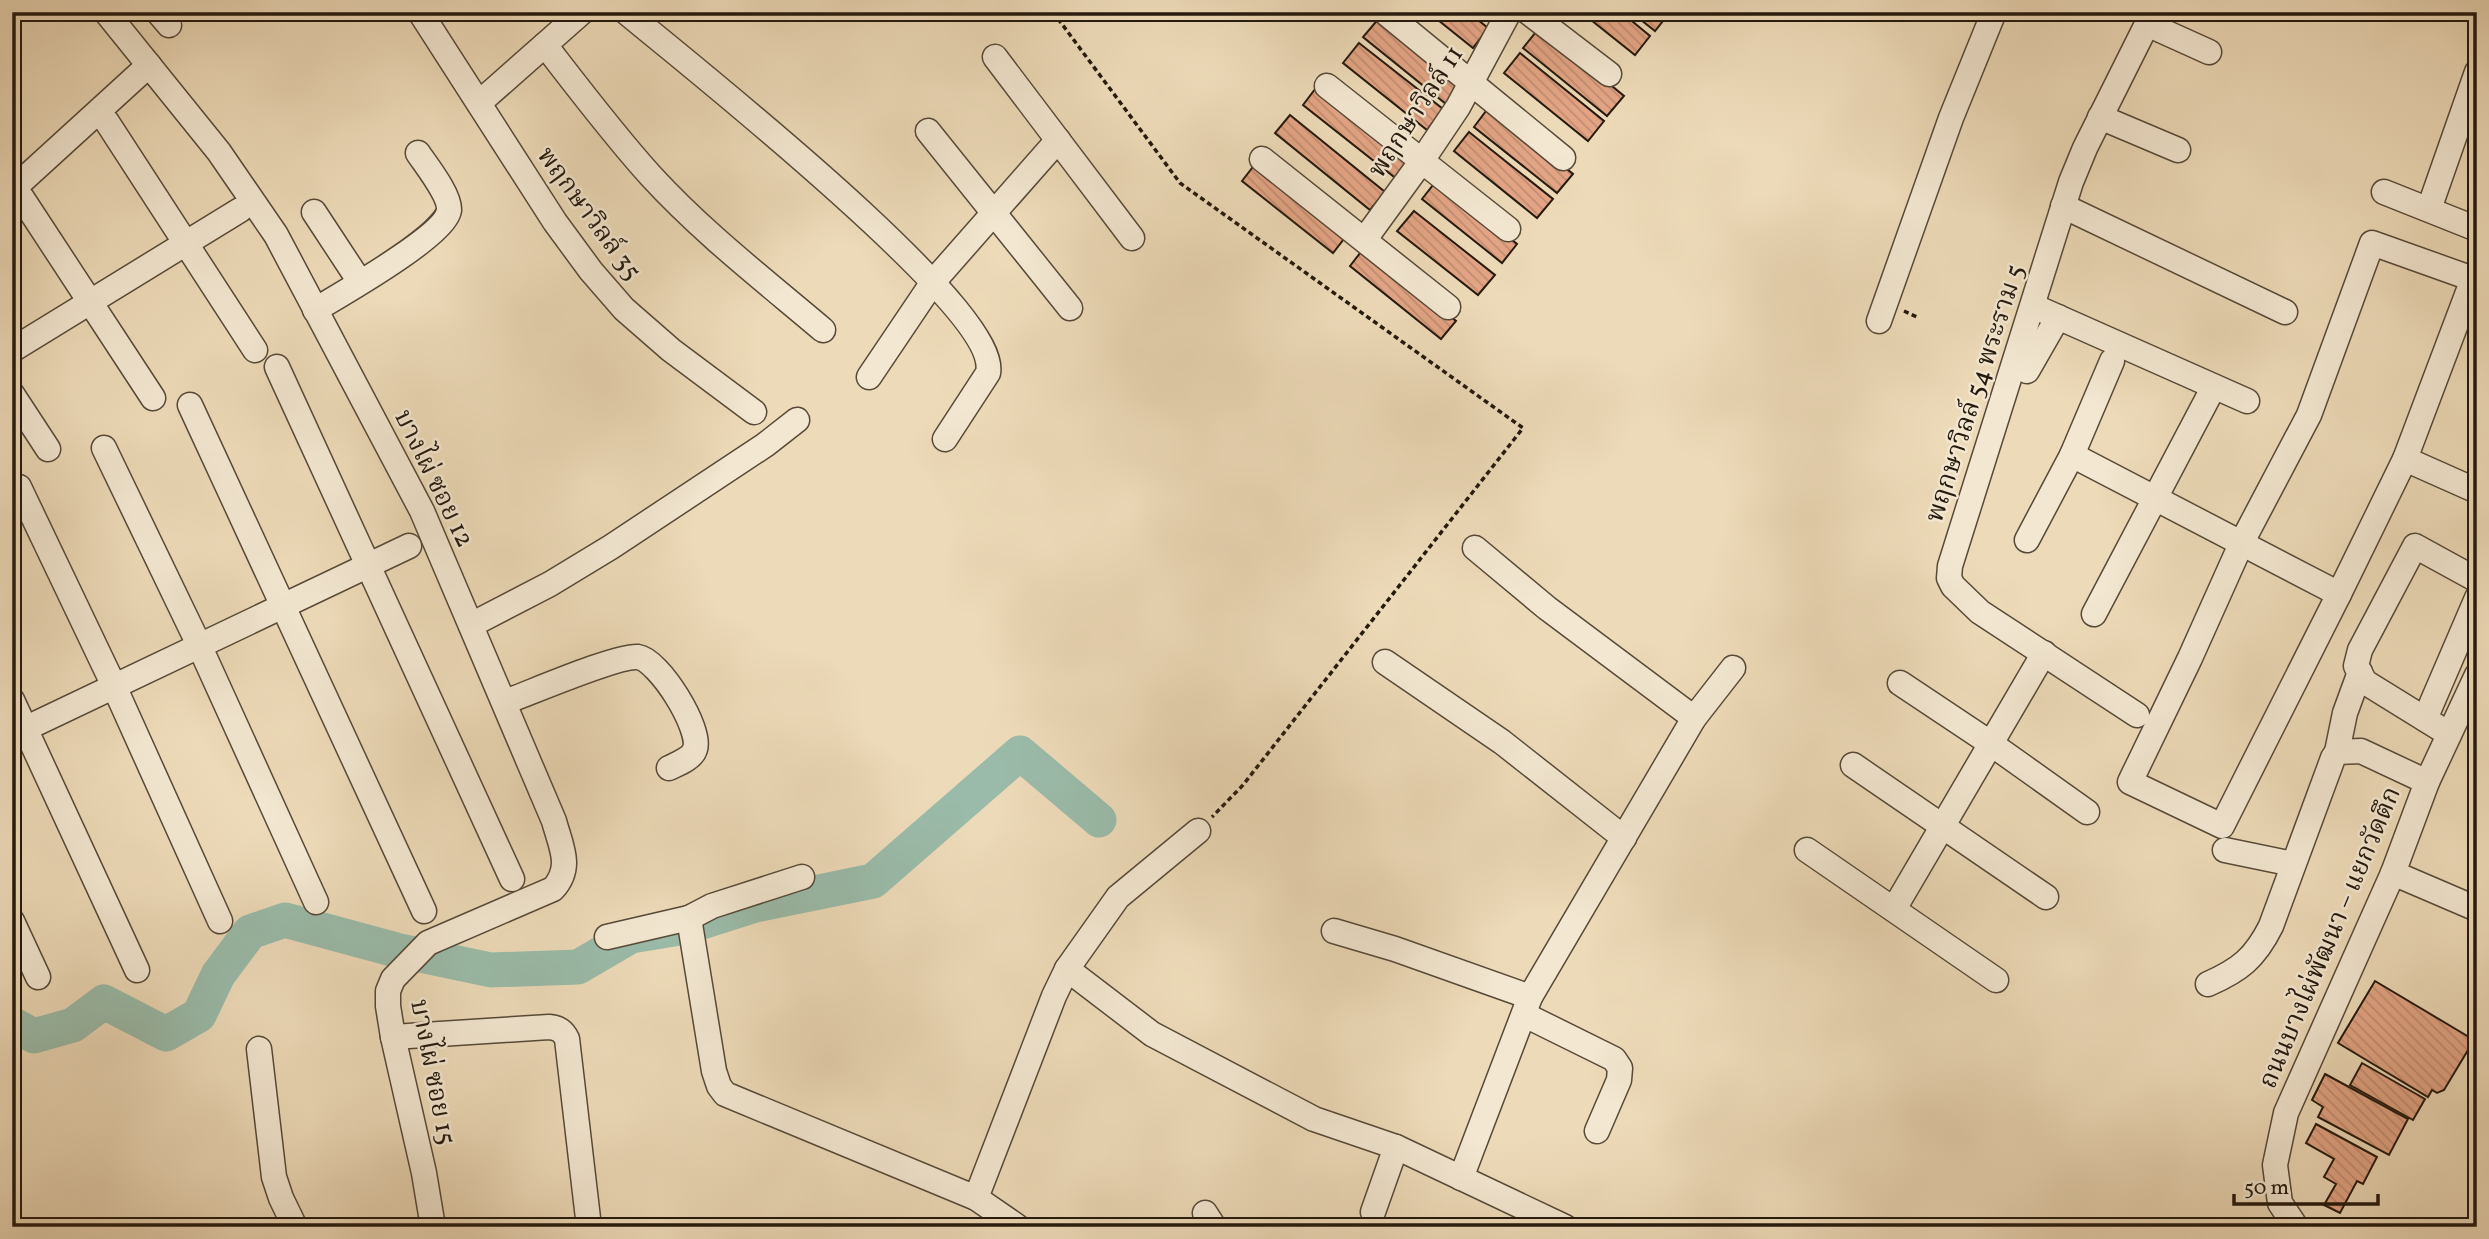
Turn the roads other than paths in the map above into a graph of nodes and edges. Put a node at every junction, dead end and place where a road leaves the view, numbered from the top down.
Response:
1 (106, 12) edge
2 (420, 12) edge
3 (582, 12) edge
4 (626, 12) edge
5 (1509, 12) edge
6 (1528, 12) edge
7 (1994, 12) edge
8 (1387, 14) dead end
9 (2150, 18) edge
10 (545, 45) junction
11 (2209, 52) dead end
12 (995, 57) dead end
13 (149, 65) junction
14 (2477, 72) edge
15 (1609, 74) dead end
16 (1472, 82) junction
17 (1327, 86) dead end
18 (479, 103) junction
19 (2100, 117) junction
20 (107, 122) dead end
21 (928, 131) dead end
22 (1058, 140) junction
23 (2178, 150) dead end
24 (418, 153) dead end
25 (1563, 158) dead end
26 (1262, 159) dead end
27 (1421, 162) junction
28 (2384, 192) dead end
29 (17, 194) edge
30 (2063, 206) junction
31 (2429, 209) junction
32 (240, 210) dead end
33 (314, 212) dead end
34 (995, 212) junction
35 (1508, 229) dead end
36 (2477, 229) edge
37 (1132, 239) dead end
38 (1365, 239) junction
39 (185, 242) junction
40 (360, 282) junction
41 (933, 282) junction
42 (90, 300) junction
43 (2033, 306) junction
44 (1448, 307) dead end
45 (1070, 308) dead end
46 (316, 310) junction
47 (2285, 312) dead end
48 (2058, 317) junction
49 (1879, 321) dead end
50 (823, 330) dead end
51 (12, 350) edge
52 (255, 351) dead end
53 (2112, 361) dead end
54 (277, 367) dead end
55 (2027, 371) dead end
56 (869, 377) dead end
57 (2211, 392) dead end
58 (12, 394) edge
59 (153, 398) dead end
60 (2247, 401) dead end
61 (190, 405) dead end
62 (754, 412) dead end
63 (797, 419) dead end
64 (945, 439) dead end
65 (104, 448) dead end
66 (48, 449) dead end
67 (2072, 455) junction
68 (2405, 459) junction
69 (19, 487) dead end
70 (2477, 491) edge
71 (2157, 498) junction
72 (2026, 540) dead end
73 (2242, 542) junction
74 (409, 546) dead end
75 (1475, 548) dead end
76 (367, 567) junction
77 (2477, 580) edge
78 (2339, 594) junction
79 (2477, 598) edge
80 (282, 607) junction
81 (2094, 614) dead end
82 (471, 625) junction
83 (200, 647) junction
84 (2044, 653) junction
85 (1385, 662) dead end
86 (1733, 668) dead end
87 (2360, 672) junction
88 (2477, 675) edge
89 (1900, 683) dead end
90 (114, 686) junction
91 (12, 700) edge
92 (505, 702) junction
93 (2137, 715) dead end
94 (1694, 718) junction
95 (2424, 719) junction
96 (19, 732) edge
97 (2449, 734) junction
98 (1990, 743) junction
99 (2337, 752) junction
100 (1853, 765) dead end
101 (669, 768) dead end
102 (2427, 782) junction
103 (2087, 812) dead end
104 (1942, 827) junction
105 (1199, 831) road end
106 (1624, 838) junction
107 (1808, 850) dead end
108 (2225, 850) dead end
109 (2293, 864) junction
110 (2393, 873) junction
111 (802, 877) dead end
112 (512, 879) dead end
113 (2046, 897) dead end
114 (316, 902) dead end
115 (1894, 909) junction
116 (2477, 909) edge
117 (424, 911) dead end
118 (12, 921) edge
119 (220, 921) dead end
120 (690, 928) junction
121 (1334, 931) dead end
122 (607, 937) dead end
123 (428, 943) joint
124 (1067, 968) junction
125 (137, 971) dead end
126 (38, 977) dead end
127 (1996, 981) dead end
128 (2208, 984) dead end
129 (1527, 1006) junction
130 (393, 1037) junction
131 (259, 1049) dead end
132 (1597, 1131) dead end
133 (1396, 1147) junction
134 (1461, 1178) junction
135 (976, 1198) junction
136 (1373, 1212) dead end
137 (295, 1227) edge
138 (433, 1227) edge
139 (589, 1227) edge
140 (1017, 1227) edge
141 (1565, 1227) edge
142 (2296, 1227) edge

1 - 13 street, บางไผ่ ซอย 12
2 - 18 street, พฤกษาวิลล์ 35
3 - 10 street
4 - 41 street
5 - 16 street, พฤกษาวิลล์ 11
6 - 15 street
7 - 49 street
8 - 16 street
9 - 11 street
9 - 19 street, พฤกษาวิลล์ 54 พระราม 5
10 - 18 street
10 - 50 street
12 - 22 street
13 - 29 street
13 - 46 street, บางไผ่ ซอย 12
14 - 31 street
16 - 25 street
16 - 27 street, พฤกษาวิลล์ 11
17 - 27 street
18 - 62 street, พฤกษาวิลล์ 35
19 - 23 street
19 - 30 street, พฤกษาวิลล์ 54 พระราม 5
20 - 39 street
21 - 34 street
22 - 34 street
22 - 37 street
24 - 40 street
26 - 38 street
27 - 35 street
27 - 38 street, พฤกษาวิลล์ 11
28 - 31 street
29 - 42 street
30 - 43 street, พฤกษาวิลล์ 54 พระราม 5
30 - 47 street
31 - 36 street
32 - 39 street
33 - 40 street
34 - 41 street
34 - 45 street
38 - 44 street
39 - 42 street
39 - 52 street
40 - 46 street
41 - 56 street
41 - 64 street
42 - 51 street
42 - 59 street
43 - 48 street
43 - 84 street, พฤกษาวิลล์ 54 พระราม 5
46 - 82 street, บางไผ่ ซอย 12
48 - 55 street
48 - 60 street
53 - 67 street
54 - 76 street
57 - 71 street
58 - 66 street
61 - 80 street
63 - 82 street
65 - 83 street
67 - 71 street
67 - 72 street
68 - 70 street
68 - 73 street
68 - 78 street
69 - 90 street
71 - 73 street
71 - 81 street
73 - 78 street
73 - 78 street
74 - 76 street
75 - 94 street
76 - 80 street
76 - 112 street
77 - 87 street
79 - 95 street
80 - 83 street
80 - 117 street
82 - 92 street, บางไผ่ ซอย 12
83 - 90 street
83 - 114 street
84 - 93 street, พฤกษาวิลล์ 54 พระราม 5
84 - 98 street
85 - 106 street
86 - 94 street
87 - 95 street
87 - 99 street
88 - 97 street, ถนนบางไผ่พัฒนา – แยกวัดตึก
89 - 98 street
90 - 96 street
90 - 119 street
91 - 96 street
92 - 101 street
92 - 123 street, บางไผ่ ซอย 12
94 - 106 street
95 - 97 street
96 - 125 street
97 - 102 street, ถนนบางไผ่พัฒนา – แยกวัดตึก
98 - 103 street
98 - 104 street
99 - 102 street
99 - 109 street
100 - 104 street
102 - 110 street, ถนนบางไผ่พัฒนา – แยกวัดตึก
104 - 113 street
104 - 115 street
105 - 124 street
106 - 129 street
107 - 115 street
108 - 109 street
109 - 128 street
110 - 116 street
110 - 142 street, ถนนบางไผ่พัฒนา – แยกวัดตึก
111 - 120 street
115 - 127 street
118 - 126 street
120 - 122 street
120 - 135 street
121 - 129 street
123 - 130 street, บางไผ่ ซอย 15
124 - 133 street
124 - 135 street
129 - 132 street
129 - 134 street
130 - 138 street, บางไผ่ ซอย 15
130 - 139 street
131 - 137 street
133 - 134 street
133 - 136 street
134 - 141 street
135 - 140 street

